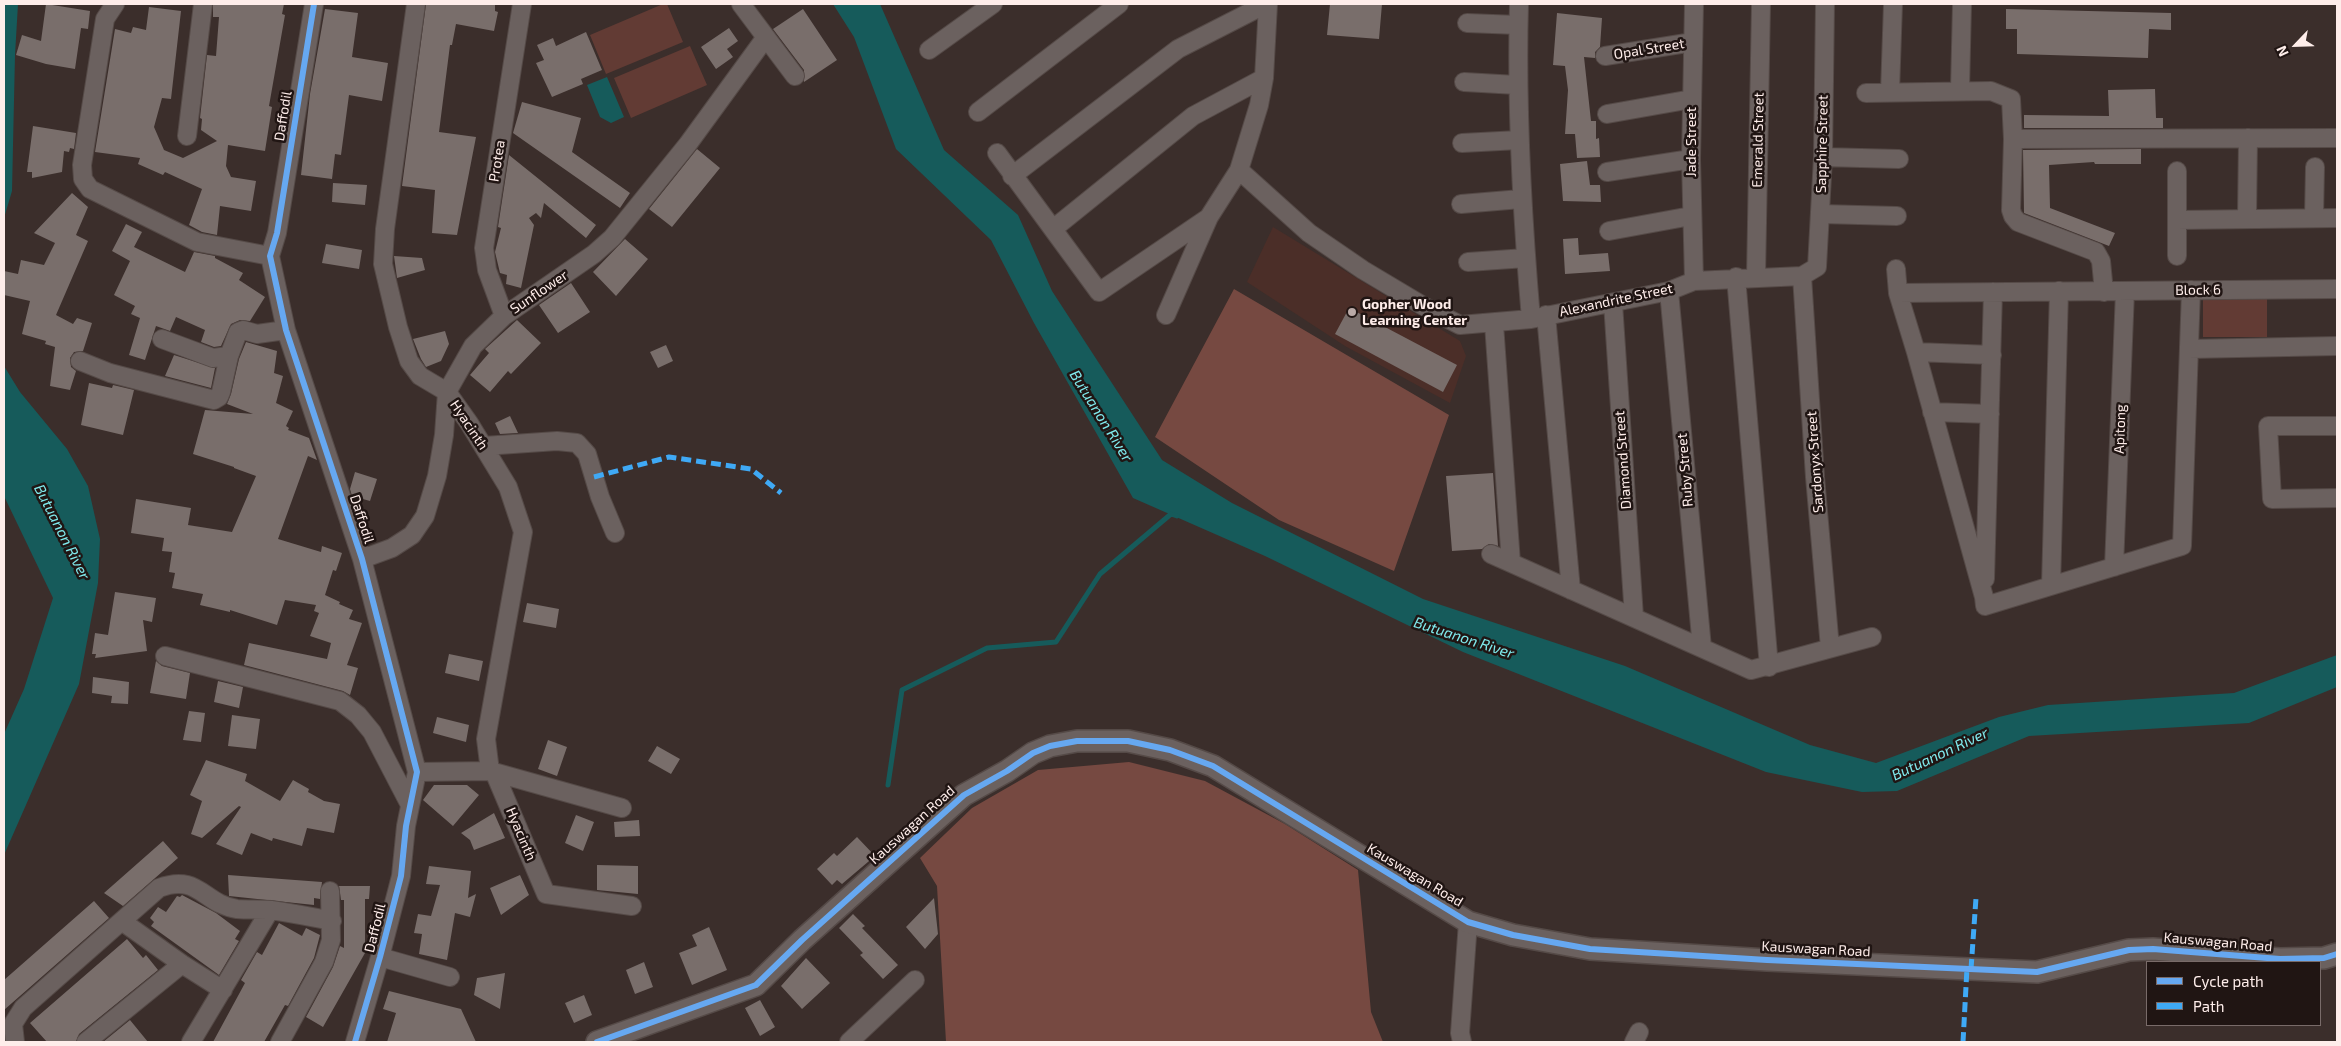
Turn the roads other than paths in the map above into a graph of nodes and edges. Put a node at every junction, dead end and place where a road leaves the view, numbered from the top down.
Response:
1 (116, 4) edge
2 (203, 4) edge
3 (314, 4) edge
4 (416, 4) edge
5 (522, 4) edge
6 (741, 4) edge
7 (993, 4) edge
8 (1119, 4) edge
9 (1267, 4) edge
10 (1519, 4) edge
11 (1694, 4) edge
12 (1761, 4) edge
13 (1825, 4) edge
14 (1892, 4) edge
15 (1962, 4) edge
16 (1467, 23) dead end
17 (1518, 25) junction
18 (766, 37) junction
19 (1693, 42) junction
20 (929, 50) dead end
21 (1605, 56) dead end
22 (795, 76) dead end
23 (1264, 78) junction
24 (1464, 82) dead end
25 (1517, 85) junction
26 (1960, 90) junction
27 (1890, 92) junction
28 (1866, 93) dead end
29 (1692, 99) junction
30 (978, 112) dead end
31 (1607, 114) dead end
32 (187, 136) dead end
33 (2248, 138) junction
34 (2337, 138) edge
35 (2013, 139) junction
36 (1519, 140) junction
37 (1462, 143) dead end
38 (997, 153) dead end
39 (1823, 157) junction
40 (1691, 159) junction
41 (1899, 159) dead end
42 (2315, 167) dead end
43 (1239, 170) junction
44 (2177, 171) dead end
45 (1608, 172) dead end
46 (1012, 176) junction
47 (1521, 199) junction
48 (1461, 204) dead end
49 (1821, 214) junction
50 (1692, 216) junction
51 (1898, 216) dead end
52 (1209, 217) junction
53 (2314, 218) junction
54 (2337, 218) edge
55 (2247, 219) junction
56 (2177, 220) junction
57 (1053, 229) junction
58 (1608, 230) dead end
59 (270, 256) junction
60 (2177, 256) dead end
61 (1526, 258) junction
62 (1468, 262) dead end
63 (1896, 269) dead end
64 (1802, 276) junction
65 (1736, 277) junction
66 (1756, 277) junction
67 (1694, 281) junction
68 (2337, 289) edge
69 (2191, 290) junction
70 (1669, 291) junction
71 (2125, 291) junction
72 (1992, 292) junction
73 (2059, 292) junction
74 (2104, 292) junction
75 (1898, 293) junction
76 (1613, 303) junction
77 (1166, 315) dead end
78 (504, 316) junction
79 (1538, 317) junction
80 (1494, 324) junction
81 (286, 330) junction
82 (162, 339) dead end
83 (2337, 346) edge
84 (2189, 349) junction
85 (1916, 352) junction
86 (1992, 355) junction
87 (229, 356) junction
88 (80, 361) dead end
89 (447, 392) junction
90 (1932, 412) junction
91 (1990, 414) junction
92 (2337, 426) edge
93 (484, 446) junction
94 (2337, 498) edge
95 (615, 533) dead end
96 (1491, 554) dead end
97 (362, 560) junction
98 (1511, 563) junction
99 (2114, 567) junction
100 (2052, 586) junction
101 (1571, 590) junction
102 (1984, 597) junction
103 (1634, 617) junction
104 (1872, 636) dead end
105 (1702, 648) junction
106 (1830, 648) junction
107 (165, 656) dead end
108 (1769, 667) junction
109 (417, 772) junction
110 (492, 773) junction
111 (410, 805) junction
112 (622, 808) dead end
113 (330, 891) dead end
114 (632, 906) dead end
115 (270, 910) junction
116 (332, 921) junction
117 (123, 922) junction
118 (1468, 922) junction
119 (2337, 954) edge
120 (380, 957) junction
121 (182, 964) junction
122 (450, 977) dead end
123 (915, 980) dead end
124 (223, 990) junction
125 (15, 1042) edge
126 (86, 1042) edge
127 (191, 1042) edge
128 (280, 1042) edge
129 (355, 1042) edge
130 (598, 1042) edge
131 (849, 1042) edge
132 (1462, 1042) edge

1 - 59 street
2 - 32 street
3 - 59 street, Daffodil
4 - 89 street, Hyacinth
5 - 78 street, Protea
6 - 18 street
7 - 20 street
8 - 30 street
9 - 23 street
9 - 46 street
10 - 17 street
11 - 19 street, Jade Street
12 - 66 street, Emerald Street
13 - 39 street, Sapphire Street
14 - 27 street
15 - 26 street
16 - 17 street
17 - 25 street
18 - 22 street
18 - 78 street, Sunflower
19 - 21 street, Opal Street
19 - 29 street, Jade Street
23 - 43 street
23 - 57 street
24 - 25 street
25 - 36 street
26 - 27 street
26 - 35 street
27 - 28 street
29 - 31 street
29 - 40 street, Jade Street
33 - 34 street
33 - 35 street
33 - 55 street
35 - 74 street
36 - 37 street
36 - 47 street
38 - 46 street
39 - 41 street
39 - 49 street, Sapphire Street
40 - 45 street
40 - 50 street, Jade Street
42 - 53 street
43 - 52 street
43 - 80 street, Alexandrite Street
44 - 56 street
46 - 57 street
47 - 48 street
47 - 61 street
49 - 51 street
49 - 64 street, Sapphire Street
50 - 58 street
50 - 67 street, Jade Street
52 - 57 street
52 - 77 street
53 - 54 street
53 - 55 street
55 - 56 street
56 - 60 street
59 - 81 street, Daffodil
61 - 62 street
61 - 79 street
63 - 75 street
64 - 66 street, Alexandrite Street
64 - 106 street, Sardonyx Street
65 - 66 street, Alexandrite Street
65 - 67 street, Alexandrite Street
65 - 108 street
67 - 70 street, Alexandrite Street
68 - 69 street, Block 6
69 - 71 street, Block 6
69 - 84 street
70 - 76 street, Alexandrite Street
70 - 105 street, Ruby Street
71 - 74 street, Block 6
71 - 99 street, Apitong
72 - 73 street, Block 6
72 - 75 street, Block 6
72 - 86 street
73 - 74 street, Block 6
73 - 100 street
75 - 85 street
76 - 79 street, Alexandrite Street
76 - 103 street, Diamond Street
78 - 89 street, Sunflower
79 - 80 street, Alexandrite Street
79 - 101 street
80 - 98 street
81 - 87 street
81 - 97 street, Daffodil
82 - 87 street
83 - 84 street
84 - 99 street
85 - 86 street
85 - 90 street
86 - 91 street
87 - 88 street
89 - 93 street, Hyacinth
89 - 97 street, Sunflower
90 - 91 street
90 - 102 street
91 - 102 street
92 - 94 street
93 - 95 street
93 - 110 street, Hyacinth
96 - 98 street
97 - 109 street, Daffodil
98 - 101 street
99 - 100 street
100 - 102 street
101 - 103 street
103 - 105 street
104 - 106 street
105 - 108 street
106 - 108 street
107 - 111 street
109 - 110 street
109 - 111 street, Daffodil
110 - 112 street
110 - 114 street, Hyacinth
111 - 120 street, Daffodil
113 - 116 street
115 - 116 street
115 - 117 street
115 - 124 street
116 - 128 street
117 - 121 street
117 - 125 street
118 - 119 street, Kauswagan Road
118 - 130 street, Kauswagan Road
118 - 132 street
120 - 122 street
120 - 129 street, Daffodil
121 - 124 street
121 - 126 street
123 - 131 street
124 - 127 street

